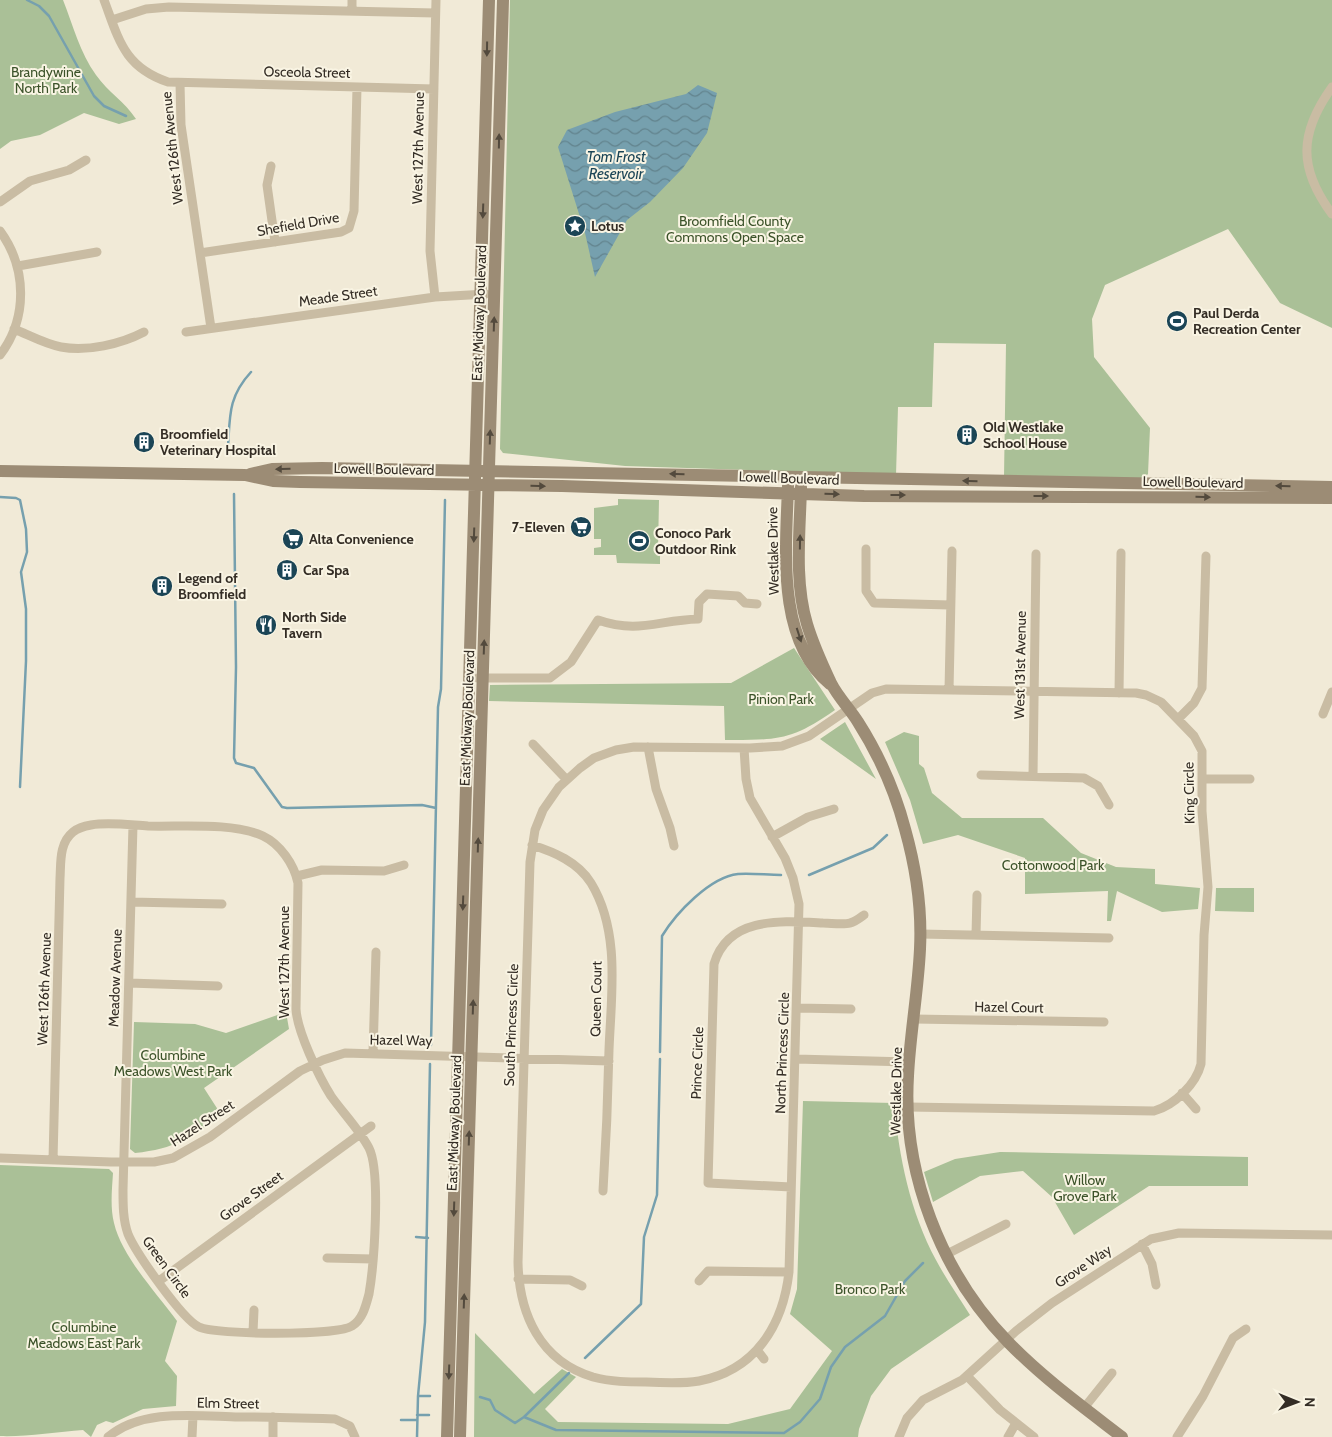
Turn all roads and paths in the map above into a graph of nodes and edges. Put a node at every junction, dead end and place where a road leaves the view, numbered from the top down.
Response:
1 (104, 0) edge
2 (352, 0) edge
3 (436, 0) edge
4 (489, 0) edge
5 (503, 0) edge
6 (184, 3) edge
7 (271, 4) edge
8 (352, 11) junction
9 (435, 13) junction
10 (112, 20) junction
11 (180, 83) junction
12 (357, 87) junction
13 (1332, 87) edge
14 (434, 89) junction
15 (86, 160) dead end
16 (271, 166) dead end
17 (0, 202) edge
18 (1332, 214) edge
19 (0, 231) edge
20 (276, 242) junction
21 (96, 252) dead end
22 (200, 253) junction
23 (18, 266) junction
24 (481, 294) junction
25 (495, 294) junction
26 (435, 297) junction
27 (211, 328) junction
28 (14, 330) junction
29 (144, 332) dead end
30 (186, 332) dead end
31 (0, 355) edge
32 (373, 469) junction
33 (0, 471) edge
34 (476, 472) junction
35 (489, 472) junction
36 (245, 475) junction
37 (757, 476) junction
38 (788, 476) junction
39 (801, 477) junction
40 (318, 483) junction
41 (1153, 484) junction
42 (476, 486) junction
43 (489, 486) junction
44 (1332, 487) edge
45 (709, 491) junction
46 (794, 493) junction
47 (1097, 496) junction
48 (1332, 498) edge
49 (866, 549) dead end
50 (952, 552) dead end
51 (1121, 553) dead end
52 (1036, 554) dead end
53 (1206, 556) dead end
54 (757, 604) dead end
55 (950, 605) junction
56 (470, 678) junction
57 (484, 678) junction
58 (949, 690) junction
59 (1034, 691) junction
60 (1332, 692) edge
61 (1119, 693) junction
62 (849, 709) junction
63 (1324, 714) dead end
64 (1178, 719) junction
65 (533, 744) dead end
66 (648, 747) junction
67 (744, 748) junction
68 (981, 775) dead end
69 (1032, 776) junction
70 (566, 779) junction
71 (1202, 779) junction
72 (1250, 779) dead end
73 (1109, 805) dead end
74 (834, 809) dead end
75 (133, 825) junction
76 (83, 827) joint
77 (772, 837) junction
78 (532, 845) junction
79 (674, 846) dead end
80 (404, 865) dead end
81 (297, 876) junction
82 (977, 895) dead end
83 (131, 902) junction
84 (222, 904) dead end
85 (864, 915) dead end
86 (799, 922) junction
87 (920, 934) junction
88 (976, 935) junction
89 (1109, 938) dead end
90 (376, 952) dead end
91 (129, 983) junction
92 (218, 986) dead end
93 (797, 1008) junction
94 (851, 1009) dead end
95 (914, 1019) junction
96 (1104, 1022) dead end
97 (373, 1053) junction
98 (465, 1056) junction
99 (524, 1058) junction
100 (796, 1058) junction
101 (609, 1061) junction
102 (909, 1062) junction
103 (315, 1064) junction
104 (1182, 1093) junction
105 (908, 1107) junction
106 (1196, 1109) dead end
107 (371, 1126) dead end
108 (359, 1134) junction
109 (0, 1158) edge
110 (53, 1160) junction
111 (124, 1162) junction
112 (791, 1187) junction
113 (604, 1191) dead end
114 (1006, 1224) dead end
115 (1332, 1235) edge
116 (1142, 1244) junction
117 (947, 1254) junction
118 (327, 1258) dead end
119 (373, 1258) junction
120 (789, 1272) junction
121 (518, 1279) junction
122 (159, 1281) junction
123 (698, 1281) dead end
124 (1156, 1285) dead end
125 (582, 1286) dead end
126 (254, 1310) dead end
127 (352, 1326) joint
128 (1246, 1328) dead end
129 (253, 1332) junction
130 (1006, 1340) junction
131 (757, 1350) junction
132 (764, 1360) dead end
133 (1112, 1373) dead end
134 (967, 1376) junction
135 (1084, 1408) junction
136 (193, 1416) junction
137 (273, 1417) junction
138 (356, 1418) dead end
139 (1016, 1423) junction
140 (350, 1426) junction
141 (105, 1436) edge
142 (192, 1437) edge
143 (273, 1437) edge
144 (355, 1437) edge
145 (447, 1437) edge
146 (460, 1437) edge
147 (899, 1437) edge
148 (1008, 1437) edge
149 (1034, 1437) edge
150 (1122, 1437) edge
151 (1177, 1437) edge

1 - 10 street, West 126th Avenue
2 - 8 street
3 - 9 street, West 127th Avenue
4 -> 24 main road, East Midway Boulevard
25 -> 5 main road, East Midway Boulevard
6 - 7 street
6 - 10 street
7 - 8 street
8 - 9 street
9 - 14 street, West 127th Avenue
10 - 11 street, West 126th Avenue
11 - 12 street, Osceola Street
11 - 22 street, West 126th Avenue
12 - 14 street, Osceola Street
12 - 20 street, Shefield Drive
13 - 18 street
14 - 26 street, West 127th Avenue
15 - 17 street
16 - 20 street
19 - 23 street
20 - 22 street, Shefield Drive
21 - 23 street
22 - 27 street, West 126th Avenue
23 - 28 street
24 - 25 street, Meade Street
24 - 26 street, Meade Street
24 - 34 main road, East Midway Boulevard
35 -> 25 main road, East Midway Boulevard
26 - 27 street, Meade Street
27 - 30 street, Meade Street
28 - 29 street
28 - 31 street
32 - 34 main road, Lowell Boulevard
32 -> 36 main road, Lowell Boulevard
32 - 40 main road
33 - 36 main road, Lowell Boulevard
34 - 35 main road, Lowell Boulevard
34 - 42 main road, East Midway Boulevard
37 -> 35 main road, Lowell Boulevard
35 - 43 main road, East Midway Boulevard
36 - 40 main road, Lowell Boulevard
37 - 38 main road, Lowell Boulevard
37 - 45 main road
38 - 39 main road, Lowell Boulevard
38 - 46 main road
41 -> 39 main road, Lowell Boulevard
39 - 46 main road
40 - 42 main road, Lowell Boulevard
44 -> 41 main road, Lowell Boulevard
41 - 47 main road
42 - 43 main road, Lowell Boulevard
42 -> 56 main road, East Midway Boulevard
43 -> 45 main road, Lowell Boulevard
57 -> 43 main road, East Midway Boulevard
45 - 46 main road, Lowell Boulevard
46 -> 47 main road, Lowell Boulevard
46 - 62 main road, Westlake Drive
47 -> 48 main road, Lowell Boulevard
49 - 55 street
50 - 55 street
51 - 61 street
52 - 59 street, West 131st Avenue
53 - 64 street
54 - 57 street
55 - 58 street
56 - 57 street
56 -> 98 main road, East Midway Boulevard
98 -> 57 main road, East Midway Boulevard
58 - 59 street, King Circle
58 - 62 street, King Circle
59 - 61 street, King Circle
59 - 69 street, West 131st Avenue
60 - 63 street
61 - 64 street, King Circle
62 - 67 street, South Princess Circle
62 - 87 main road, Westlake Drive
64 - 71 street, King Circle
65 - 70 street
66 - 67 street, South Princess Circle
66 - 70 street, South Princess Circle
66 - 79 street
67 - 77 street, North Princess Circle
68 - 69 street
69 - 73 street
70 - 78 street, South Princess Circle
71 - 72 street
71 - 104 street, King Circle
74 - 77 street
75 - 76 street, West 127th Avenue
75 - 81 street, West 127th Avenue
75 - 83 street, Meadow Avenue
76 - 110 street, West 126th Avenue
77 - 86 street, North Princess Circle
78 - 99 street, South Princess Circle
78 - 101 street, Queen Court
80 - 81 street
81 - 103 street, West 127th Avenue
82 - 88 street
83 - 84 street
83 - 91 street, Meadow Avenue
85 - 86 street
86 - 93 street, North Princess Circle
86 - 112 street, Prince Circle
87 - 88 street
87 - 95 main road, Westlake Drive
88 - 89 street
90 - 97 street
91 - 92 street
91 - 111 street, Meadow Avenue
93 - 94 street
93 - 100 street, North Princess Circle
95 - 96 street, Hazel Court
95 - 102 main road, Westlake Drive
97 - 98 street, Hazel Way
97 - 103 street, Hazel Way
98 - 99 street, Hazel Way
98 -> 145 main road, East Midway Boulevard
146 -> 98 main road, East Midway Boulevard
99 - 101 street, Hazel Way
99 - 121 street, South Princess Circle
100 - 102 street
100 - 112 street, North Princess Circle
101 - 113 street, Queen Court
102 - 105 main road, Westlake Drive
103 - 108 street, West 127th Avenue
103 - 111 street, Hazel Street
104 - 105 street, King Circle
104 - 106 street
105 - 117 main road, Westlake Drive
107 - 108 street
108 - 119 street, West 127th Avenue
108 - 122 street, Grove Street
109 - 110 street, Hazel Street
110 - 111 street, Hazel Street
111 - 122 street, Green Circle
112 - 120 street, North Princess Circle
114 - 117 street
115 - 116 street, Grove Way
116 - 124 street
116 - 130 street, Grove Way
117 - 130 main road, Westlake Drive
118 - 119 street
119 - 127 street, West 127th Avenue
120 - 123 street
120 - 131 street, North Princess Circle
121 - 125 street
121 - 131 street, South Princess Circle
122 - 129 street, Green Circle
126 - 129 street
127 - 129 street, Green Circle
128 - 151 street
130 - 134 street, Grove Way
130 - 135 main road, Westlake Drive
131 - 132 street
133 - 135 street
134 - 139 street
134 - 147 street, Grove Way
135 - 150 main road, Westlake Drive
136 - 137 street, Elm Street
136 - 141 street, Elm Street
136 - 142 street
137 - 140 street, Elm Street
137 - 143 street
138 - 140 street
139 - 148 street
139 - 149 street
140 - 144 street

